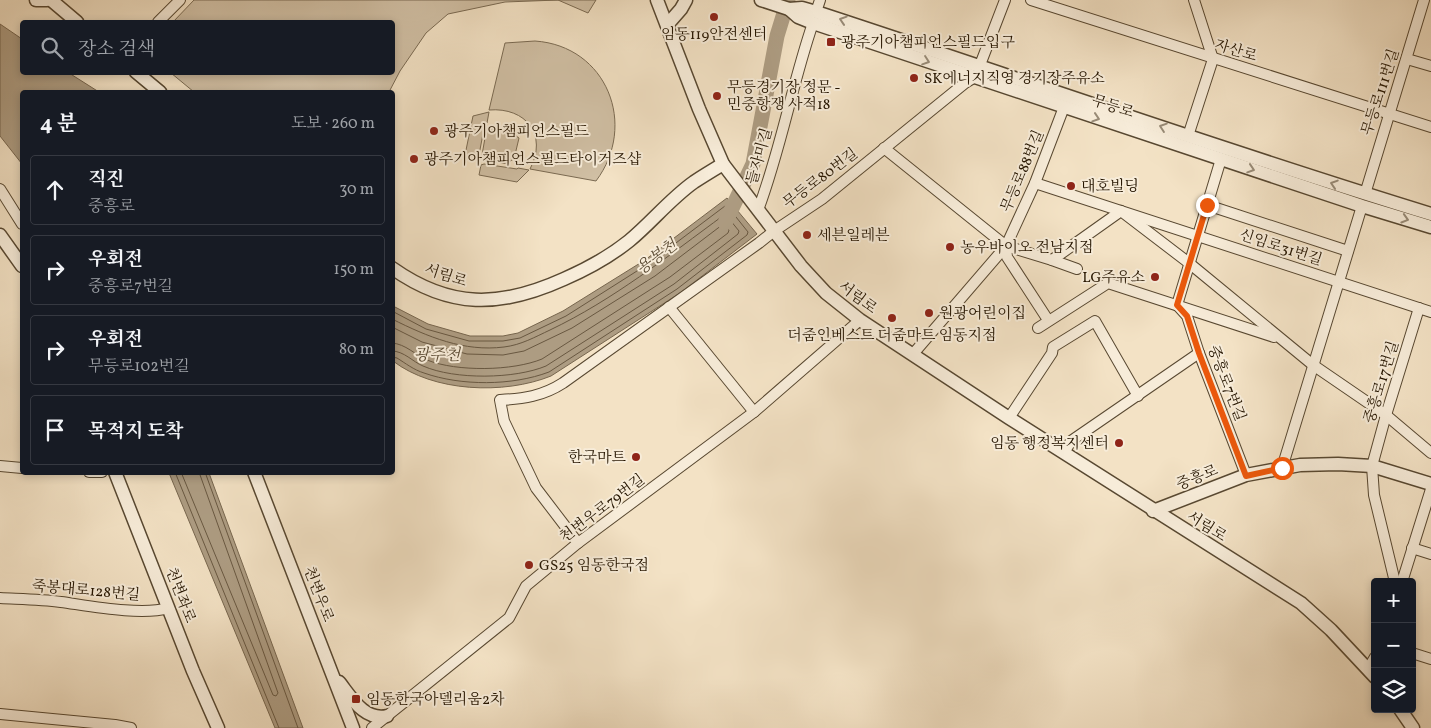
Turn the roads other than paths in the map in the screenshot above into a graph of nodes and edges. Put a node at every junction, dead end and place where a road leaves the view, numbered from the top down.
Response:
1 (36, 0) edge
2 (49, 0) edge
3 (180, 0) edge
4 (657, 0) edge
5 (686, 0) edge
6 (761, 0) edge
7 (1005, 0) edge
8 (1031, 0) edge
9 (1194, 0) edge
10 (1424, 0) edge
11 (814, 13) edge
12 (74, 20) edge
13 (160, 20) edge
14 (667, 25) junction
15 (1213, 59) junction
16 (1407, 59) junction
17 (1431, 66) edge
18 (978, 71) junction
19 (140, 75) edge
20 (158, 90) edge
21 (1064, 107) junction
22 (1388, 114) junction
23 (1431, 128) edge
24 (1188, 136) junction
25 (884, 148) junction
26 (1222, 159) junction
27 (724, 166) junction
28 (1035, 182) junction
29 (0, 189) edge
30 (1363, 200) junction
31 (1207, 205) junction
32 (758, 210) junction
33 (1121, 211) junction
34 (1431, 214) edge
35 (20, 221) edge
36 (1431, 227) edge
37 (774, 231) junction
38 (0, 235) edge
39 (1198, 236) junction
40 (1006, 246) junction
41 (1348, 251) junction
42 (1052, 260) junction
43 (20, 263) edge
44 (1190, 263) junction
45 (1077, 269) dead end
46 (395, 270) edge
47 (1338, 281) junction
48 (1177, 305) junction
49 (669, 307) junction
50 (1420, 308) junction
51 (1431, 312) edge
52 (860, 320) junction
53 (1048, 320) junction
54 (1038, 328) dead end
55 (1280, 338) junction
56 (1199, 353) junction
57 (912, 354) junction
58 (1313, 365) junction
59 (1138, 396) junction
60 (754, 412) junction
61 (1386, 415) junction
62 (1009, 418) junction
63 (1064, 453) junction
64 (1431, 453) edge
65 (0, 466) edge
66 (1372, 466) junction
67 (20, 468) edge
68 (1282, 468) junction
69 (116, 475) edge
70 (255, 475) edge
71 (1246, 476) junction
72 (1431, 484) edge
73 (1431, 489) edge
74 (1153, 511) junction
75 (578, 543) junction
76 (1412, 548) junction
77 (1431, 554) edge
78 (1394, 578) edge
79 (1403, 578) edge
80 (0, 598) edge
81 (168, 608) junction
82 (1416, 654) edge
83 (1431, 659) edge
84 (1371, 673) edge
85 (333, 675) junction
86 (1403, 713) edge
87 (0, 714) edge
88 (386, 716) junction
89 (131, 728) edge
90 (218, 728) edge
91 (353, 728) edge
92 (372, 728) edge
93 (1413, 728) edge

1 - 2 street
2 - 12 street
3 - 13 street
4 - 14 street, 서림로
5 - 14 street
6 - 11 street, 무등로
7 - 18 street
8 - 15 street, 자산로
9 - 15 street
10 - 16 street, 무등로111번길
11 - 18 street, 무등로
11 - 32 street, 들자미길
14 - 27 street, 서림로
15 - 22 street, 자산로
15 - 24 street
16 - 17 street
16 - 22 street, 무등로111번길
18 - 21 street, 무등로
24 -> 18 street, 무등로
18 - 25 street, 무등로80번길
19 - 20 street
21 -> 26 street, 무등로
21 - 28 street, 무등로88번길
22 - 23 street, 자산로
22 - 30 street, 무등로111번길
30 -> 24 street, 무등로
25 - 37 street, 무등로80번길
25 - 40 street
26 -> 30 street, 무등로
26 - 31 street
27 - 32 street, 서림로
27 - 46 street, 서림로
28 - 33 street, 신임로31번길
28 - 40 street, 무등로88번길
29 - 35 street
30 - 34 street, 무등로
30 -> 36 street, 무등로
30 - 41 street, 무등로111번길
31 - 39 street
31 - 41 street
32 - 37 street, 서림로
33 - 39 street, 신임로31번길
33 - 42 street
33 - 44 street, 신임로31번길
37 - 49 street, 무등로80번길
37 - 52 street, 서림로
38 - 43 street
39 - 44 street
39 - 47 street, 신임로31번길
40 - 42 street
40 - 53 street
40 - 57 street, 무등로88번길
41 - 47 street, 무등로111번길
42 - 45 street
44 - 48 street
44 - 55 street, 신임로31번길
47 - 50 street, 신임로31번길
47 - 58 street, 무등로111번길
48 - 53 street, 중흥로7번길
48 - 55 street, 중흥로7번길
48 - 56 street, 중흥로7번길
49 - 60 street
49 - 75 street, 무등로80번길
50 - 51 street, 신임로31번길
50 - 61 street, 중흥로17번길
52 - 57 street, 서림로
52 - 60 street, 천변우로79번길
53 - 54 street, 중흥로7번길
55 - 58 street, 신임로31번길
56 - 59 street
56 - 71 street, 중흥로7번길
57 - 62 street, 서림로
58 - 61 street, 신임로31번길
58 - 68 street, 무등로111번길
59 - 62 street
59 - 63 street
60 - 75 street, 천변우로79번길
61 - 64 street, 신임로31번길
61 - 66 street, 중흥로17번길
62 - 63 street, 서림로
63 - 74 street, 서림로
65 - 67 street
66 - 68 street, 중흥로
66 - 72 street, 중흥로
66 - 78 street
68 - 71 street, 중흥로
69 - 81 street, 천변좌로
70 - 85 street, 천변우로
71 - 74 street, 중흥로
73 - 76 street
74 - 84 street, 서림로
75 - 88 street, 천변우로79번길
76 - 77 street
76 - 79 street
80 - 81 street, 죽봉대로128번길
81 - 90 street, 천변좌로
82 - 83 street
85 - 88 street
85 - 91 street, 천변우로
86 - 93 street
87 - 89 street
88 - 92 street, 천변우로79번길

